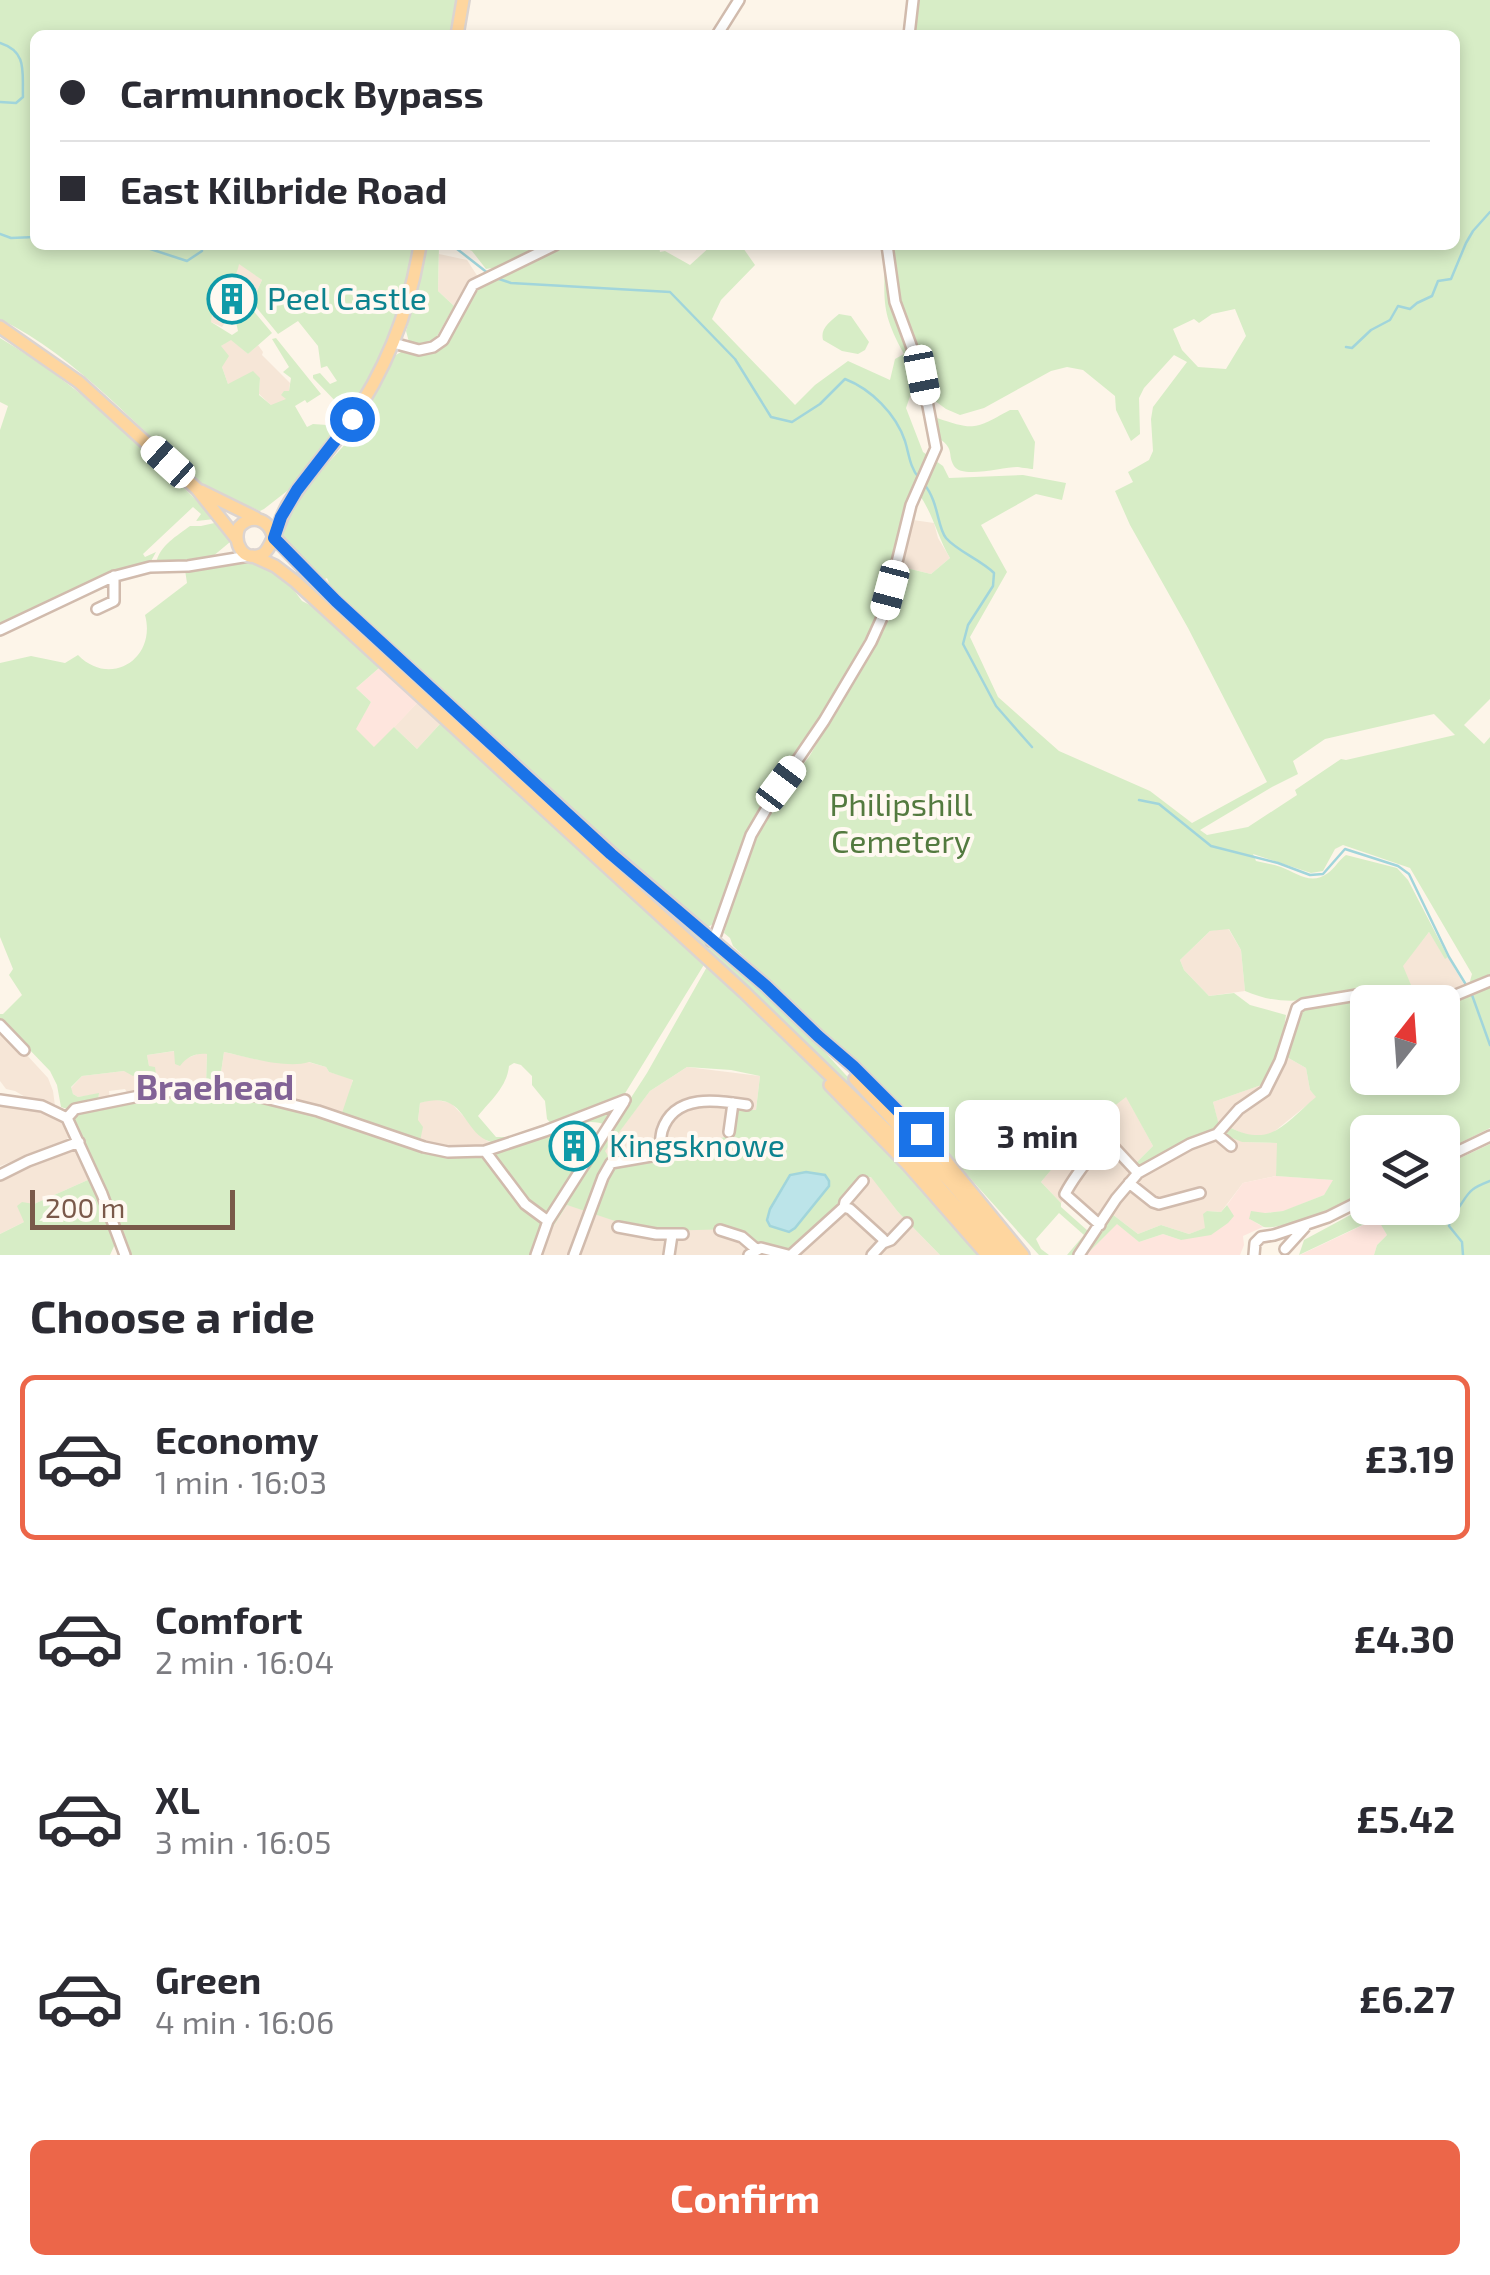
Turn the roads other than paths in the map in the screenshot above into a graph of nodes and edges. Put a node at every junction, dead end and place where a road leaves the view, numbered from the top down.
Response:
1 (463, 0) edge
2 (738, 0) edge
3 (913, 0) edge
4 (458, 30) edge
5 (720, 30) edge
6 (910, 30) edge
7 (547, 250) edge
8 (889, 250) edge
9 (419, 251) edge
10 (0, 330) edge
11 (393, 343) junction
12 (197, 489) junction
13 (297, 490) junction
14 (257, 519) junction
15 (273, 536) junction
16 (236, 540) junction
17 (252, 556) junction
18 (209, 562) junction
19 (114, 576) junction
20 (97, 609) dead end
21 (0, 630) edge
22 (711, 940) junction
23 (1490, 981) edge
24 (0, 1026) edge
25 (785, 1034) junction
26 (818, 1036) junction
27 (14, 1040) junction
28 (6, 1049) dead end
29 (24, 1050) dead end
30 (0, 1100) edge
31 (733, 1103) junction
32 (747, 1106) dead end
33 (67, 1118) junction
34 (1102, 1126) dead end
35 (729, 1132) dead end
36 (1217, 1134) junction
37 (1490, 1136) edge
38 (79, 1142) junction
39 (1110, 1144) junction
40 (1231, 1146) dead end
41 (912, 1148) junction
42 (1460, 1150) edge
43 (485, 1151) junction
44 (1074, 1156) dead end
45 (1082, 1166) junction
46 (1138, 1174) junction
47 (0, 1175) edge
48 (863, 1181) dead end
49 (1129, 1183) junction
50 (946, 1185) junction
51 (1200, 1192) dead end
52 (1184, 1198) junction
53 (1350, 1206) edge
54 (844, 1207) junction
55 (1188, 1210) dead end
56 (548, 1221) junction
57 (907, 1223) dead end
58 (1100, 1224) junction
59 (1307, 1225) junction
60 (618, 1228) dead end
61 (720, 1230) dead end
62 (1274, 1235) junction
63 (883, 1243) junction
64 (753, 1252) edge
65 (1285, 1252) edge
66 (125, 1255) edge
67 (536, 1255) edge
68 (574, 1255) edge
69 (669, 1255) edge
70 (790, 1255) edge
71 (872, 1255) edge
72 (987, 1255) edge
73 (1000, 1255) edge
74 (1012, 1255) edge
75 (1023, 1255) edge
76 (1079, 1255) edge
77 (1253, 1255) edge

1 - 4 main road
2 - 5 street
3 - 6 street
7 - 11 street
8 - 22 street
9 - 11 main road
10 - 12 main road
11 - 13 main road
12 - 14 main road
12 - 16 main road
13 - 14 main road
13 - 15 main road
14 - 15 main road
14 - 16 main road
15 - 17 main road
15 - 22 main road
16 - 17 main road
16 - 18 street
17 - 18 street
17 - 25 main road
18 - 19 street
19 - 20 street
19 - 21 street
22 - 26 main road
23 - 36 street
24 - 27 street
25 - 41 main road
25 - 72 main road
26 - 41 main road
26 - 75 main road
27 - 28 street
27 - 29 street
30 - 33 street
31 - 32 street
31 - 35 street
31 - 68 street
33 - 38 street
33 - 43 street
34 - 39 street
36 - 40 street
36 - 46 street
37 - 42 street
38 - 47 street
38 - 66 street
39 - 45 street
39 - 46 street
41 - 50 main road
43 - 56 street
43 - 56 street
44 - 45 street
45 - 58 street
46 - 49 street
48 - 54 street
49 - 52 street
49 - 58 street
50 - 73 main road
50 - 74 main road
51 - 52 street
52 - 55 street
53 - 59 street
54 - 63 street
54 - 70 street
56 - 67 street
57 - 63 street
58 - 76 street
59 - 62 street
59 - 65 street
60 - 69 street
61 - 64 street
62 - 65 street
62 - 77 street
63 - 71 street
64 - 70 street

